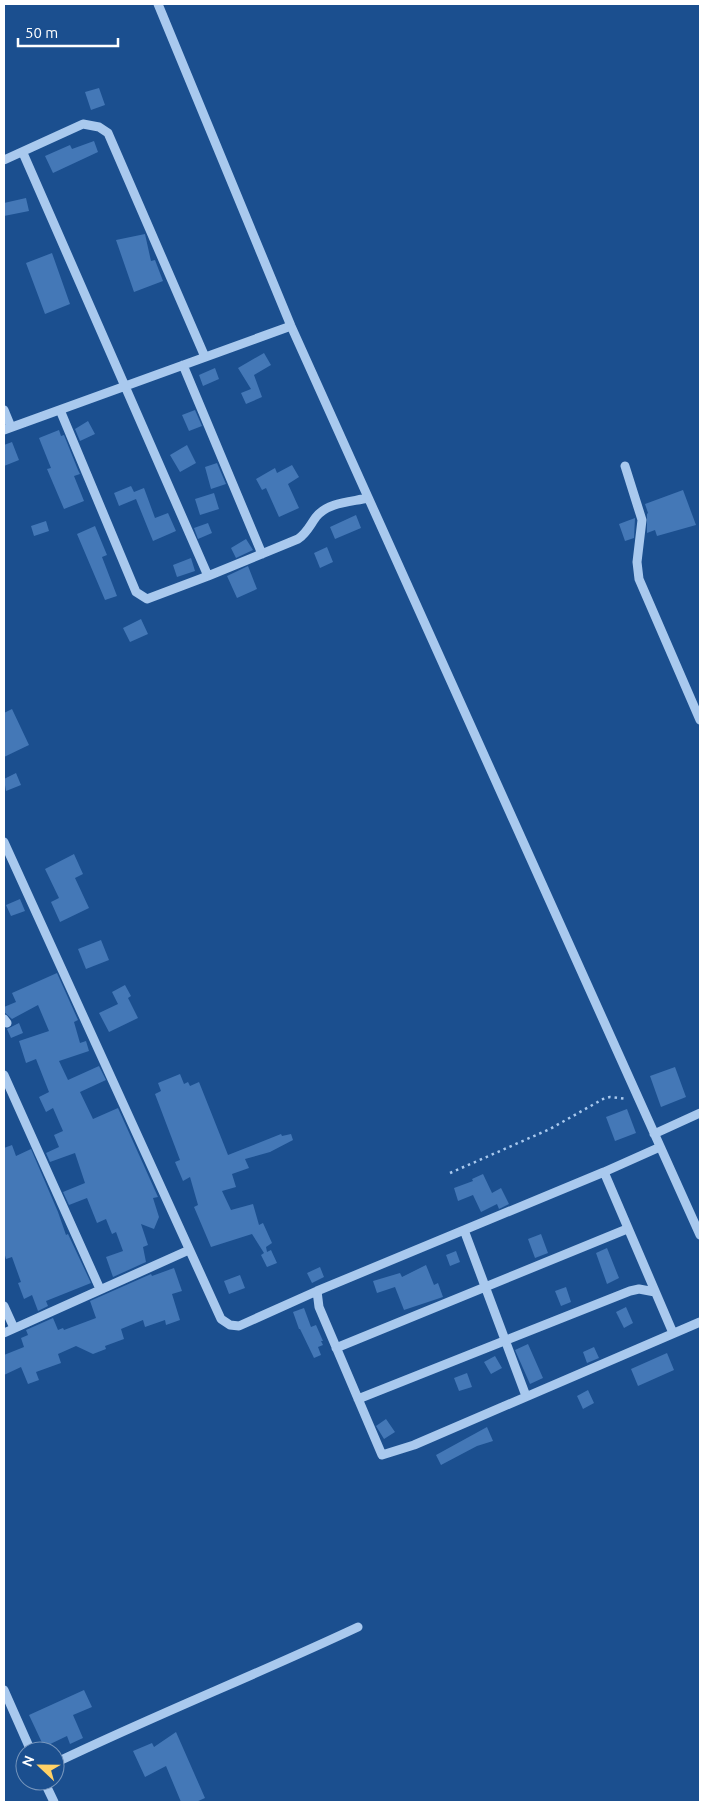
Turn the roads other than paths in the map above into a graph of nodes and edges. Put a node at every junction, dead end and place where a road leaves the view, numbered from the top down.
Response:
1 (158, 4) edge
2 (23, 153) junction
3 (4, 160) edge
4 (291, 326) junction
5 (204, 357) junction
6 (183, 365) junction
7 (125, 387) junction
8 (4, 410) edge
9 (60, 410) junction
10 (8, 429) edge
11 (624, 466) dead end
12 (368, 498) junction
13 (262, 554) junction
14 (208, 576) junction
15 (700, 720) edge
16 (4, 842) edge
17 (4, 1075) edge
18 (700, 1113) edge
19 (654, 1134) junction
20 (660, 1148) junction
21 (604, 1172) junction
22 (627, 1229) junction
23 (464, 1230) junction
24 (700, 1236) edge
25 (189, 1250) junction
26 (485, 1287) junction
27 (100, 1289) junction
28 (317, 1291) junction
29 (655, 1292) junction
30 (4, 1306) edge
31 (700, 1322) edge
32 (14, 1328) junction
33 (4, 1333) edge
34 (673, 1333) junction
35 (506, 1342) junction
36 (336, 1348) junction
37 (526, 1396) junction
38 (358, 1399) junction
39 (358, 1627) dead end
40 (4, 1690) edge
41 (27, 1741) edge
42 (65, 1758) edge

1 - 4 street
2 - 3 street
2 - 5 street
2 - 7 street
4 - 5 street
4 - 12 street
5 - 6 street
6 - 7 street
6 - 13 street
7 - 9 street
7 - 14 street
8 - 10 street
9 - 10 street
9 - 14 street
11 - 15 street
12 - 13 street
12 - 19 street
13 - 14 street
16 - 25 street
17 - 27 street
18 - 19 street
19 - 20 street
20 - 21 street
20 - 24 street
21 - 22 street
21 - 23 street
22 - 26 street
22 - 29 street
23 - 26 street
23 - 28 street
25 - 27 street
25 - 28 street
26 - 35 street
26 - 36 street
27 - 32 street
28 - 36 street
29 - 34 street
29 - 35 street
30 - 32 street
31 - 34 street
32 - 33 street
34 - 37 street
35 - 37 street
35 - 38 street
36 - 38 street
37 - 38 street
39 - 42 street
40 - 41 street

